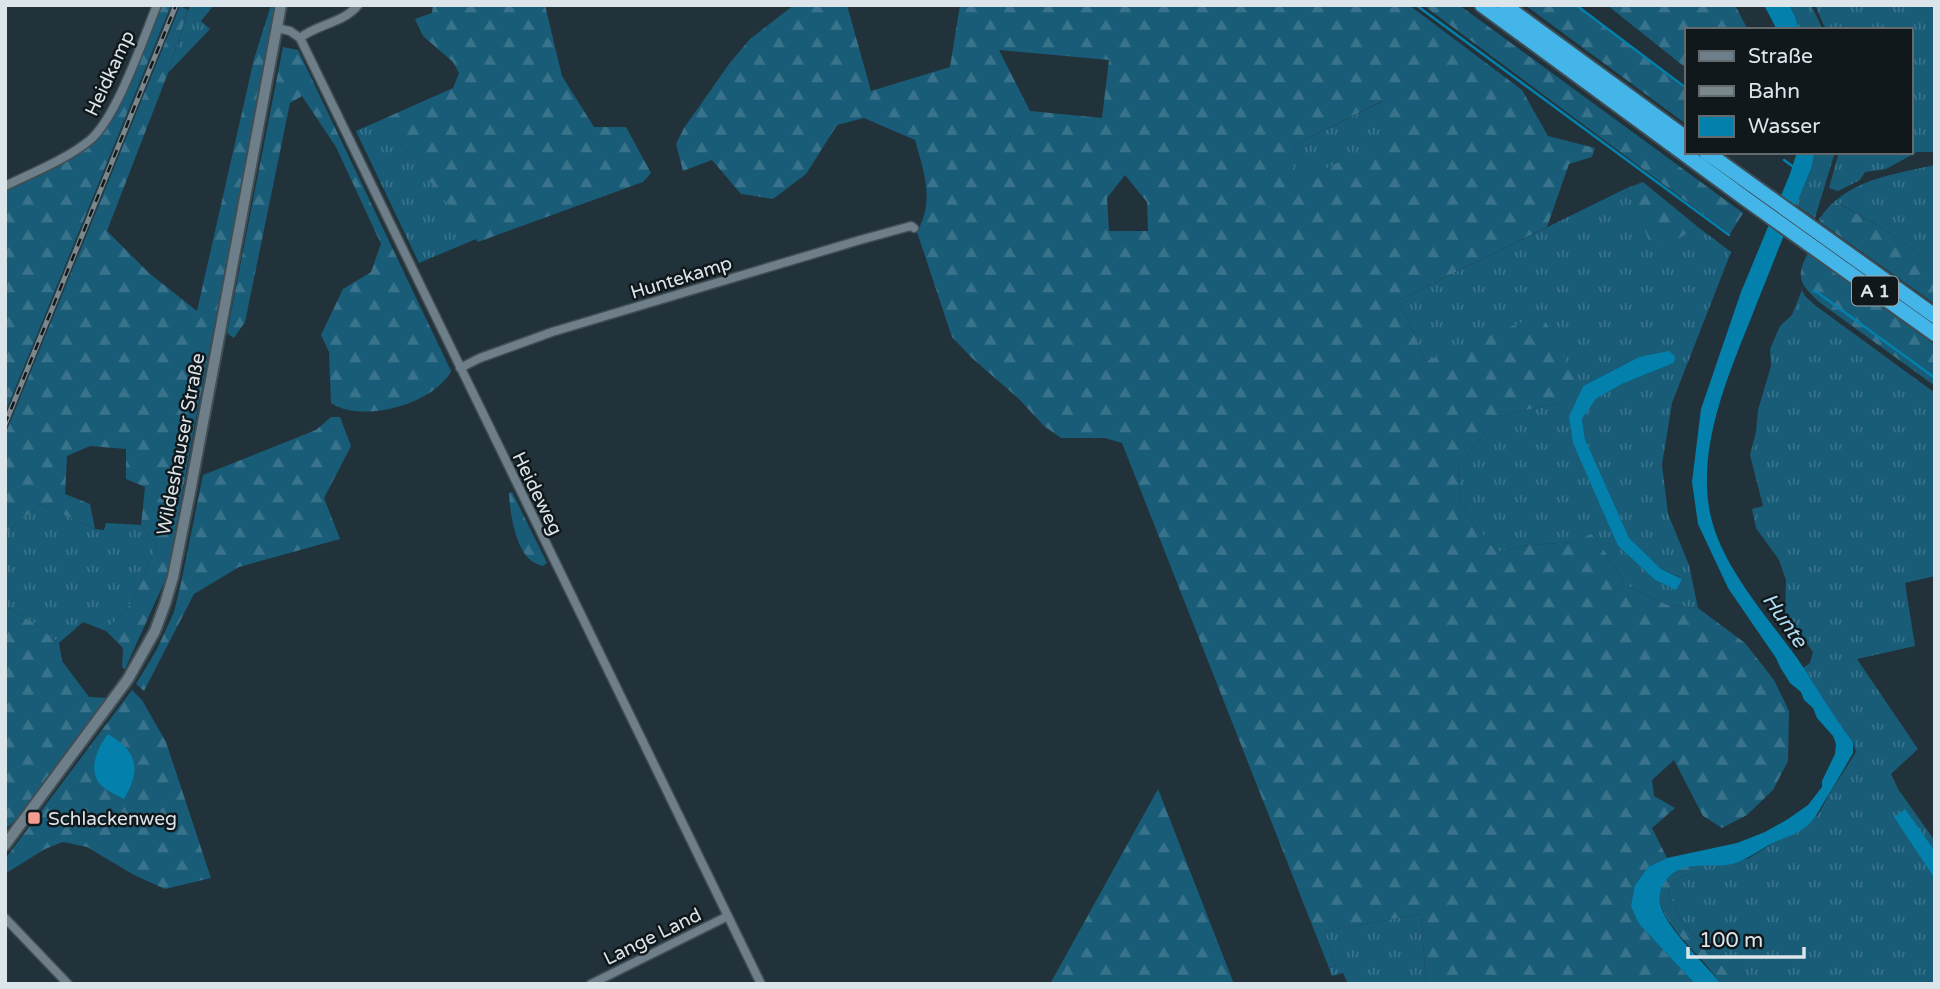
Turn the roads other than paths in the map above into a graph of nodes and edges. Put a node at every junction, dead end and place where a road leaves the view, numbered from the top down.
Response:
1 (157, 5) edge
2 (281, 5) edge
3 (358, 5) edge
4 (1482, 5) edge
5 (1504, 5) edge
6 (277, 27) junction
7 (300, 38) junction
8 (1685, 137) edge
9 (1685, 147) edge
10 (1695, 154) edge
11 (1708, 154) edge
12 (5, 186) edge
13 (1749, 192) junction
14 (914, 228) dead end
15 (1818, 242) junction
16 (1935, 316) edge
17 (1935, 334) edge
18 (460, 368) junction
19 (5, 845) edge
20 (728, 916) junction
21 (5, 918) edge
22 (68, 984) edge
23 (591, 984) edge
24 (761, 984) edge

1 - 12 street, Heidkamp
2 - 6 main road, Wildeshauser Straße
3 - 7 street
4 - 9 highway, A 1
5 - 8 highway
6 - 7 street
6 - 19 main road, Wildeshauser Straße
7 - 18 street, Heideweg
10 - 13 highway, A 1
11 - 13 highway, A 1
13 - 15 highway, A 1
14 - 18 street, Huntekamp
15 - 16 highway, A 1
15 - 17 highway, A 1
18 - 20 street, Heideweg
20 - 23 street, Lange Land
20 - 24 street, Heideweg
21 - 22 street

